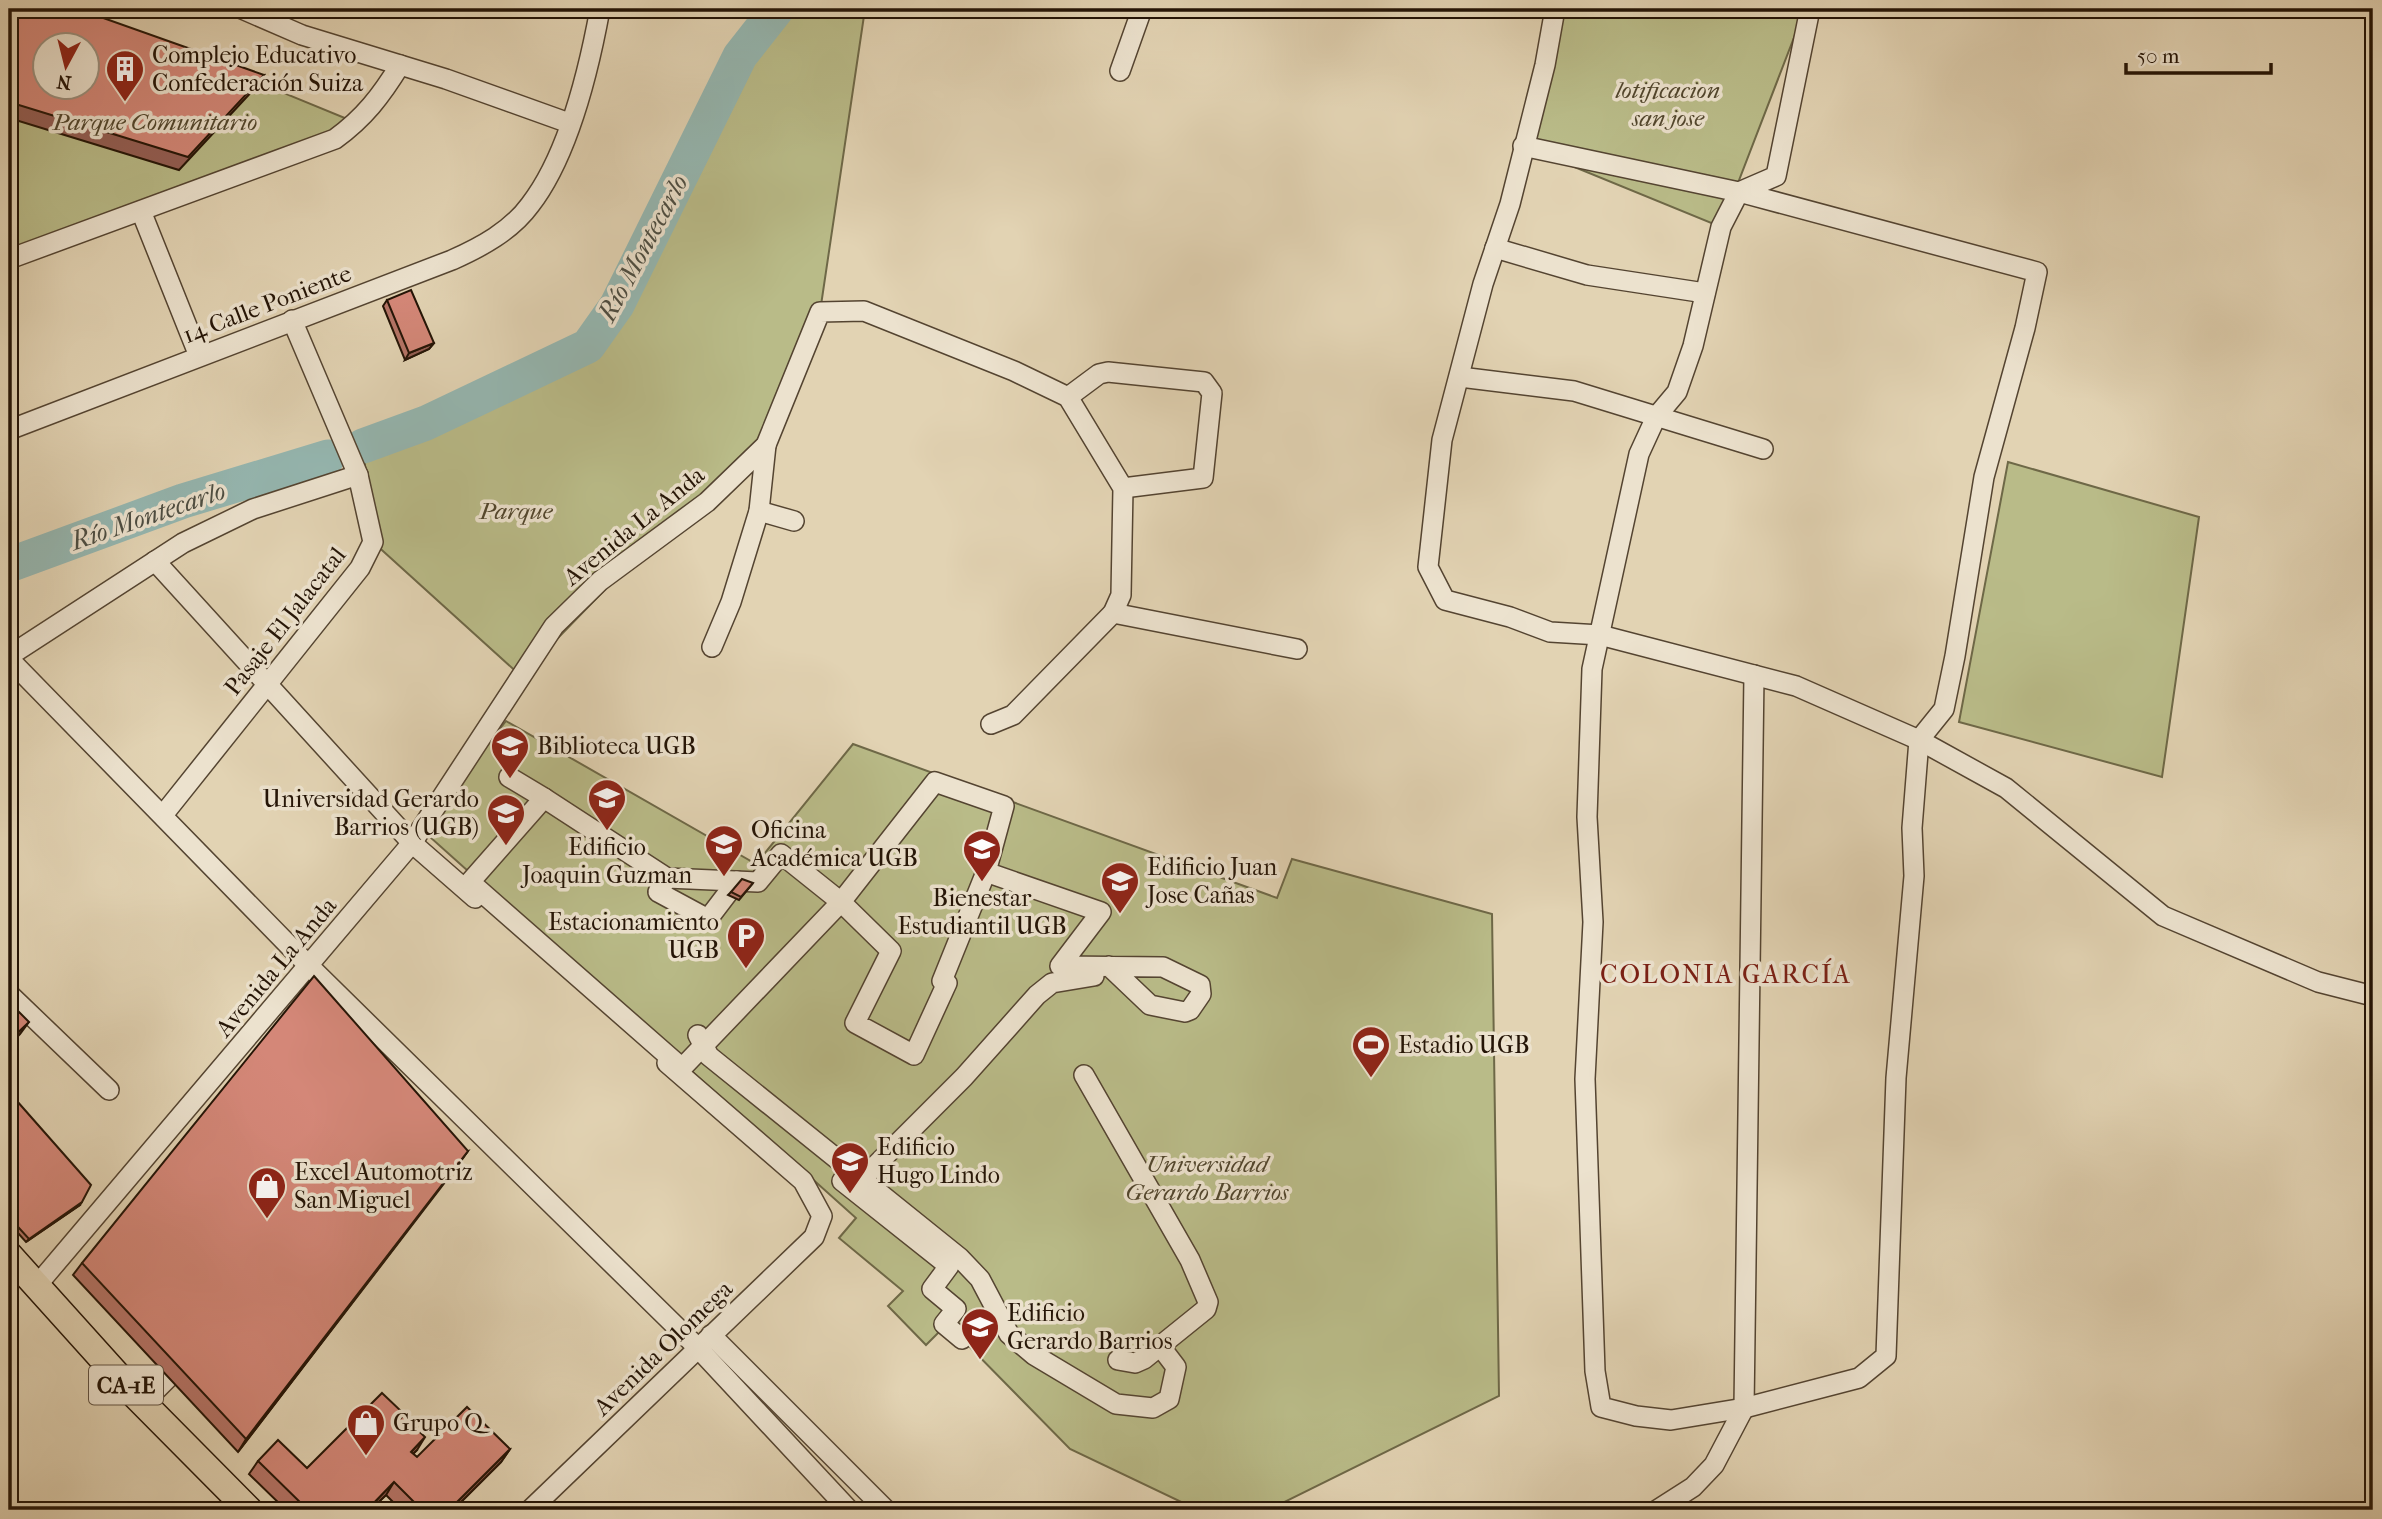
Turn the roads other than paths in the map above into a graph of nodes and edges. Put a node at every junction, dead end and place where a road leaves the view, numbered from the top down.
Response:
1 (242, 9) edge
2 (600, 9) edge
3 (1142, 9) edge
4 (1555, 9) edge
5 (1810, 9) edge
6 (400, 65) junction
7 (1120, 71) dead end
8 (569, 123) junction
9 (1524, 146) junction
10 (1739, 192) junction
11 (141, 211) junction
12 (1496, 248) junction
13 (9, 259) edge
14 (1705, 293) junction
15 (292, 320) junction
16 (199, 356) junction
17 (1460, 377) junction
18 (1068, 397) junction
19 (1656, 416) junction
20 (9, 430) edge
21 (766, 444) junction
22 (1763, 449) dead end
23 (358, 475) junction
24 (1123, 488) junction
25 (759, 511) junction
26 (794, 521) dead end
27 (155, 561) junction
28 (1113, 613) junction
29 (1600, 635) junction
30 (712, 647) dead end
31 (1297, 649) dead end
32 (9, 657) edge
33 (1754, 674) junction
34 (267, 685) junction
35 (991, 724) dead end
36 (1919, 740) junction
37 (509, 777) dead end
38 (544, 798) junction
39 (163, 816) junction
40 (412, 843) junction
41 (986, 872) junction
42 (667, 878) junction
43 (737, 881) junction
44 (841, 902) junction
45 (309, 966) junction
46 (1060, 967) junction
47 (1113, 971) junction
48 (9, 994) edge
49 (2373, 996) edge
50 (702, 1051) junction
51 (1084, 1075) dead end
52 (692, 1084) junction
53 (109, 1090) dead end
54 (854, 1179) junction
55 (78, 1197) edge
56 (96, 1217) junction
57 (9, 1255) edge
58 (38, 1284) junction
59 (962, 1339) dead end
60 (191, 1340) edge
61 (704, 1342) junction
62 (1160, 1346) junction
63 (1118, 1360) dead end
64 (143, 1404) junction
65 (1744, 1408) junction
66 (249, 1510) edge
67 (530, 1510) edge
68 (849, 1510) edge
69 (886, 1510) edge
70 (1657, 1510) edge

1 - 6 street
2 - 8 street, 14 Calle Poniente
3 - 7 street
4 - 9 street
5 - 10 street
6 - 8 street
6 - 11 street
8 - 15 street, 14 Calle Poniente
9 - 10 street
9 - 12 street
10 - 14 street
10 - 36 street
11 - 13 street
11 - 16 street
12 - 14 street
12 - 17 street
14 - 19 street
15 - 16 street, 14 Calle Poniente
15 - 23 street, Pasaje El Jalacatal
16 - 20 street, 14 Calle Poniente
17 - 19 street
17 - 29 street
18 - 21 street, Avenida La Anda
18 - 24 street
18 - 24 street
19 - 22 street
19 - 29 street
21 - 25 street
21 - 40 street, Avenida La Anda
23 - 27 street
23 - 34 street, Pasaje El Jalacatal
24 - 28 street
25 - 26 street
25 - 30 street
27 - 32 street
27 - 34 street
28 - 31 street
28 - 35 street
29 - 33 street
29 - 65 street
32 - 39 street
33 - 36 street
33 - 65 street
34 - 39 street, Pasaje El Jalacatal
34 - 40 street
36 - 49 street
36 - 65 street
37 - 38 street
38 - 42 street
38 - 50 street
39 - 45 street
40 - 45 street, Avenida La Anda
40 - 52 street
41 - 44 street
41 - 44 street
41 - 46 street
42 - 43 street
42 - 43 street
43 - 44 street
44 - 50 street
45 - 56 street, Avenida La Anda
45 - 61 street
46 - 47 street
46 - 54 street
47 - 47 street
47 - 54 street
48 - 53 street
50 - 52 street
50 - 54 street
51 - 62 street
52 - 61 street, Avenida Olomega
54 - 59 street
54 - 62 street
55 - 56 street
56 - 58 street, Avenida La Anda
57 - 58 highway, CA-1E
58 - 64 highway, CA-1E
60 - 64 street
61 - 67 street, Avenida Olomega
61 - 68 street
61 - 69 street
62 - 63 street
64 - 66 highway, CA-1E
65 - 70 street

